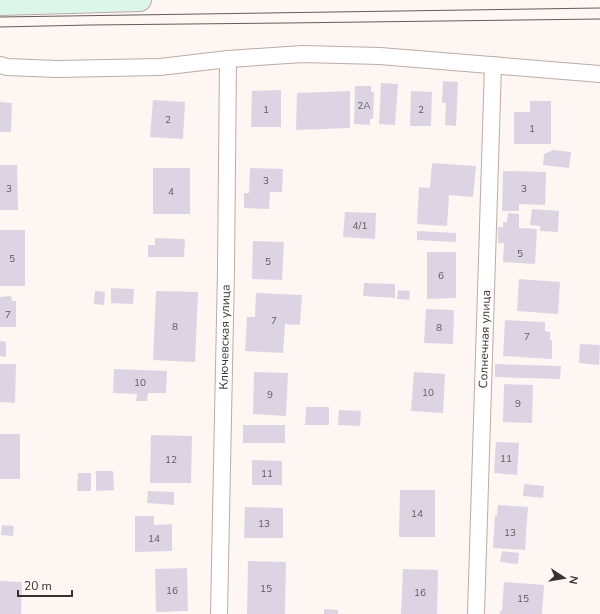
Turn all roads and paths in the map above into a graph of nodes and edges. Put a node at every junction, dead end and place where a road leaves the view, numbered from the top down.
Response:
1 (140, 0) edge
2 (101, 1) edge
3 (0, 4) edge
4 (228, 59) junction
5 (0, 65) edge
6 (493, 65) junction
7 (600, 74) edge
8 (220, 614) edge
9 (476, 614) edge

1 - 2 street
2 - 3 street
4 - 5 street
4 - 6 street
4 - 8 street, Ключевская улица
6 - 7 street
6 - 9 street, Солнечная улица

